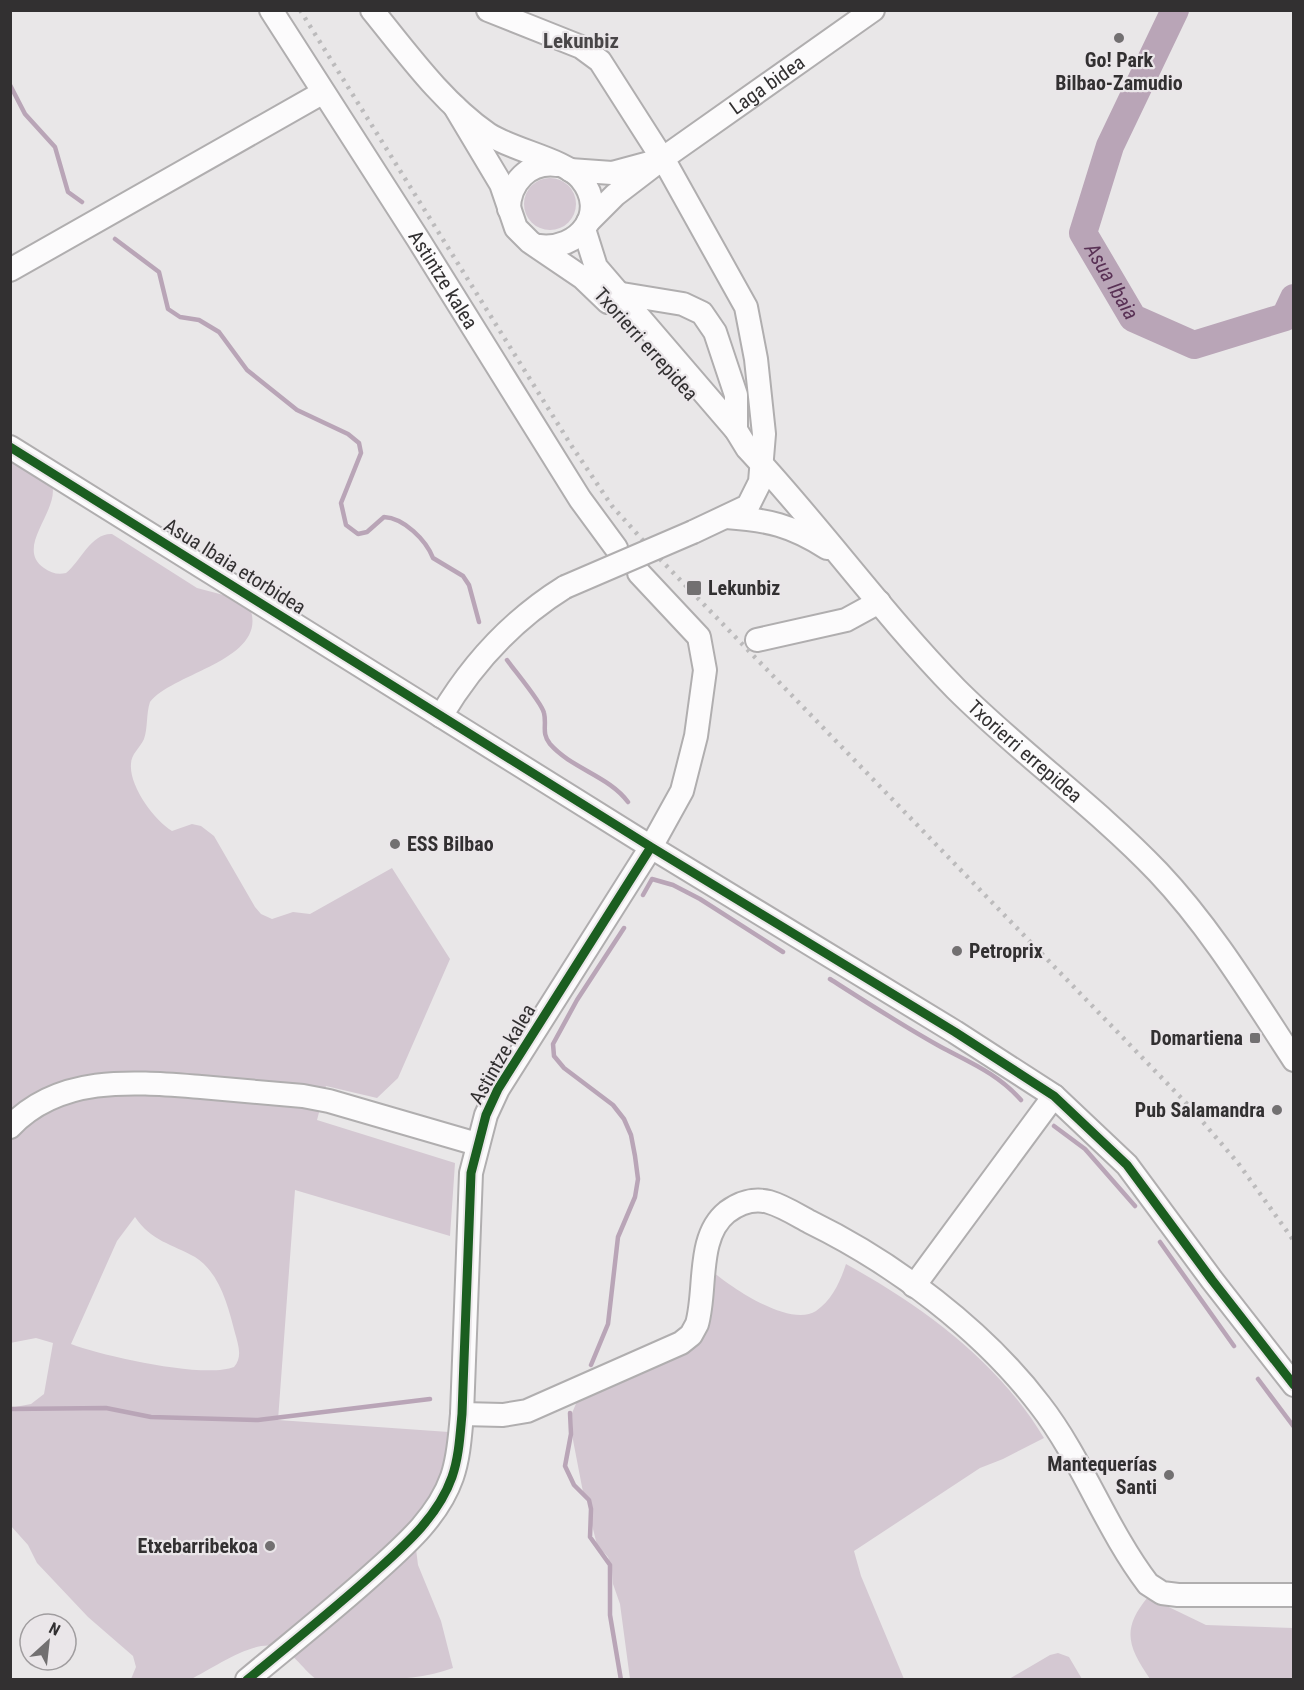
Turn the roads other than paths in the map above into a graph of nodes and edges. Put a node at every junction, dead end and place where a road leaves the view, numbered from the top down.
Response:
1 (271, 10) edge
2 (488, 10) edge
3 (873, 10) edge
4 (382, 14) edge
5 (322, 93) junction
6 (455, 107) junction
7 (662, 159) junction
8 (566, 168) junction
9 (509, 210) junction
10 (586, 225) junction
11 (539, 246) junction
12 (10, 270) edge
13 (616, 293) junction
14 (10, 447) edge
15 (749, 448) junction
16 (724, 517) junction
17 (616, 548) dead end
18 (842, 559) junction
19 (639, 573) dead end
20 (879, 602) junction
21 (757, 640) dead end
22 (441, 716) junction
23 (651, 847) junction
24 (1293, 1060) edge
25 (1054, 1096) junction
26 (10, 1127) edge
27 (477, 1144) junction
28 (914, 1286) junction
29 (1293, 1385) edge
30 (462, 1414) junction
31 (1293, 1595) edge
32 (247, 1680) edge

1 - 5 street, Astintze kalea
2 - 7 street
3 - 7 street, Laga bidea
4 - 6 street, Txorierri errepidea
5 - 12 street
5 - 17 street, Astintze kalea
6 - 8 street, Txorierri errepidea
6 - 9 street, Txorierri errepidea
7 - 8 street
7 - 10 street, Laga bidea
7 - 15 street
8 - 9 street
8 - 10 street, Txorierri errepidea
9 - 11 street, Txorierri errepidea
10 - 11 street
10 - 13 street, Txorierri errepidea
11 - 15 street, Txorierri errepidea
13 - 15 street, Txorierri errepidea
13 - 15 street
14 - 22 street, Asua Ibaia etorbidea
15 - 16 street
15 - 18 street, Txorierri errepidea
16 - 18 street
16 - 22 street, bridge
18 - 20 street, Txorierri errepidea
19 - 23 street, Astintze kalea
20 - 21 street
20 - 24 street, Txorierri errepidea
22 - 23 street, Asua Ibaia etorbidea
23 - 25 street, Asua Ibaia etorbidea
23 - 27 street, Astintze kalea
25 - 28 street
25 - 29 street, Asua Ibaia etorbidea
26 - 27 street
27 - 30 street, Astintze kalea
28 - 30 street
28 - 31 street
30 - 32 street, Astintze kalea

